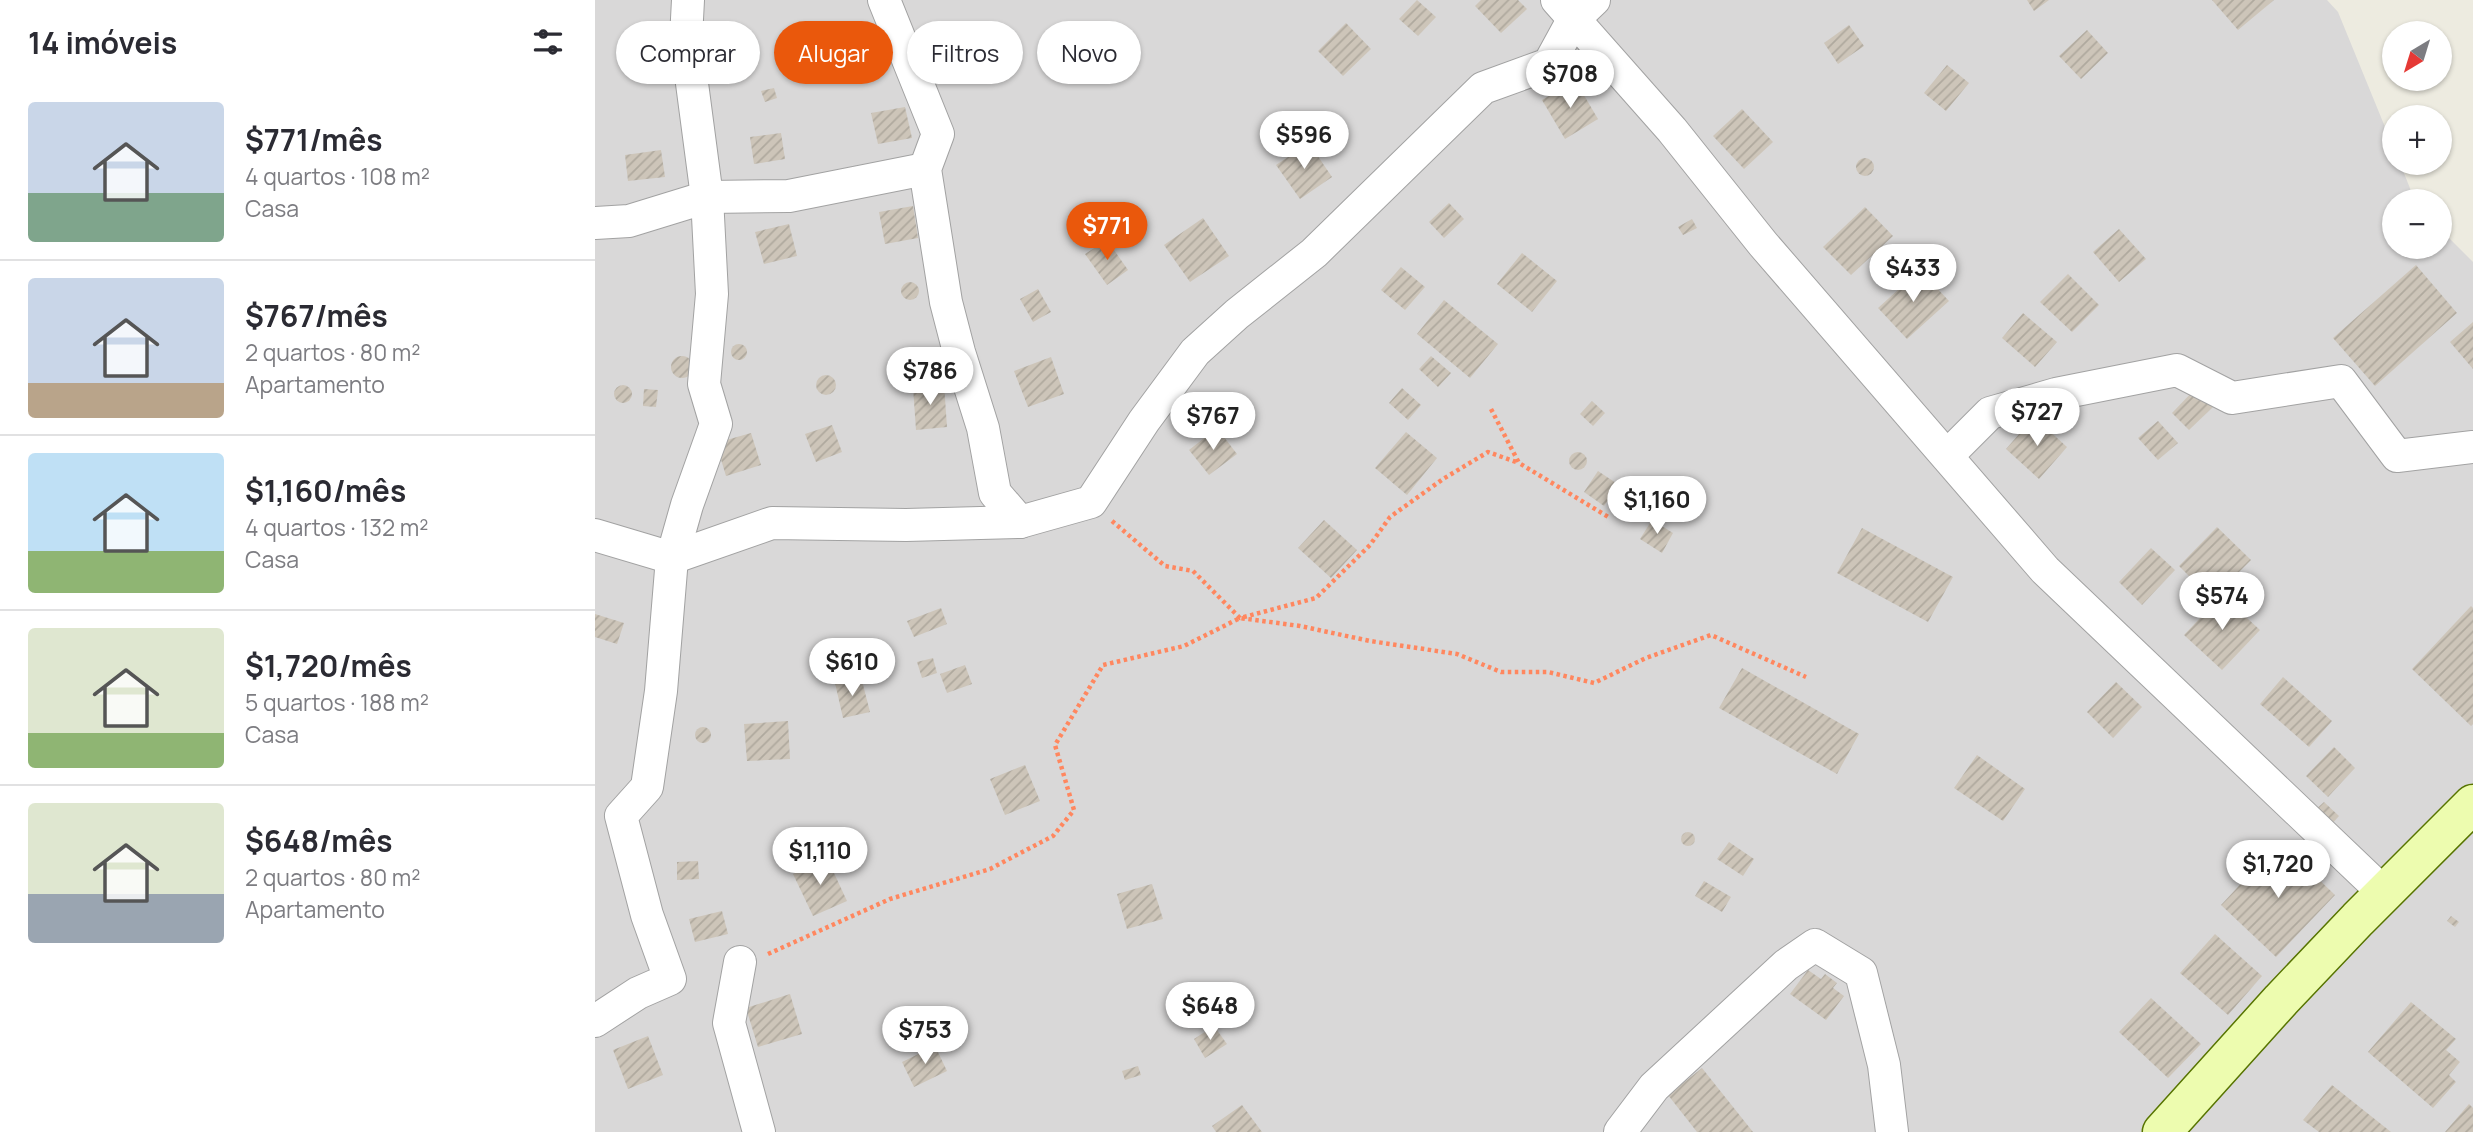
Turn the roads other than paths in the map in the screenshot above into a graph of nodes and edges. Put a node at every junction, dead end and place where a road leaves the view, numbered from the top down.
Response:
1 (688, 0) edge
2 (884, 0) edge
3 (1575, 7) edge
4 (925, 169) junction
5 (707, 197) junction
6 (595, 223) edge
7 (2473, 447) edge
8 (1947, 456) junction
9 (1020, 522) junction
10 (595, 536) edge
11 (672, 558) junction
12 (2473, 804) edge
13 (2384, 893) junction
14 (740, 962) road end
15 (595, 1021) edge
16 (759, 1132) edge
17 (1619, 1132) edge
18 (1892, 1132) edge
19 (2162, 1132) edge

1 - 5 street
2 - 4 street
3 - 8 street
3 - 9 street
4 - 5 street
4 - 9 street
5 - 6 street
5 - 11 street
7 - 8 street
8 - 13 street
9 - 11 street
10 - 11 street
11 - 15 street
12 - 13 street
13 - 19 street
14 - 16 street
17 - 18 street

